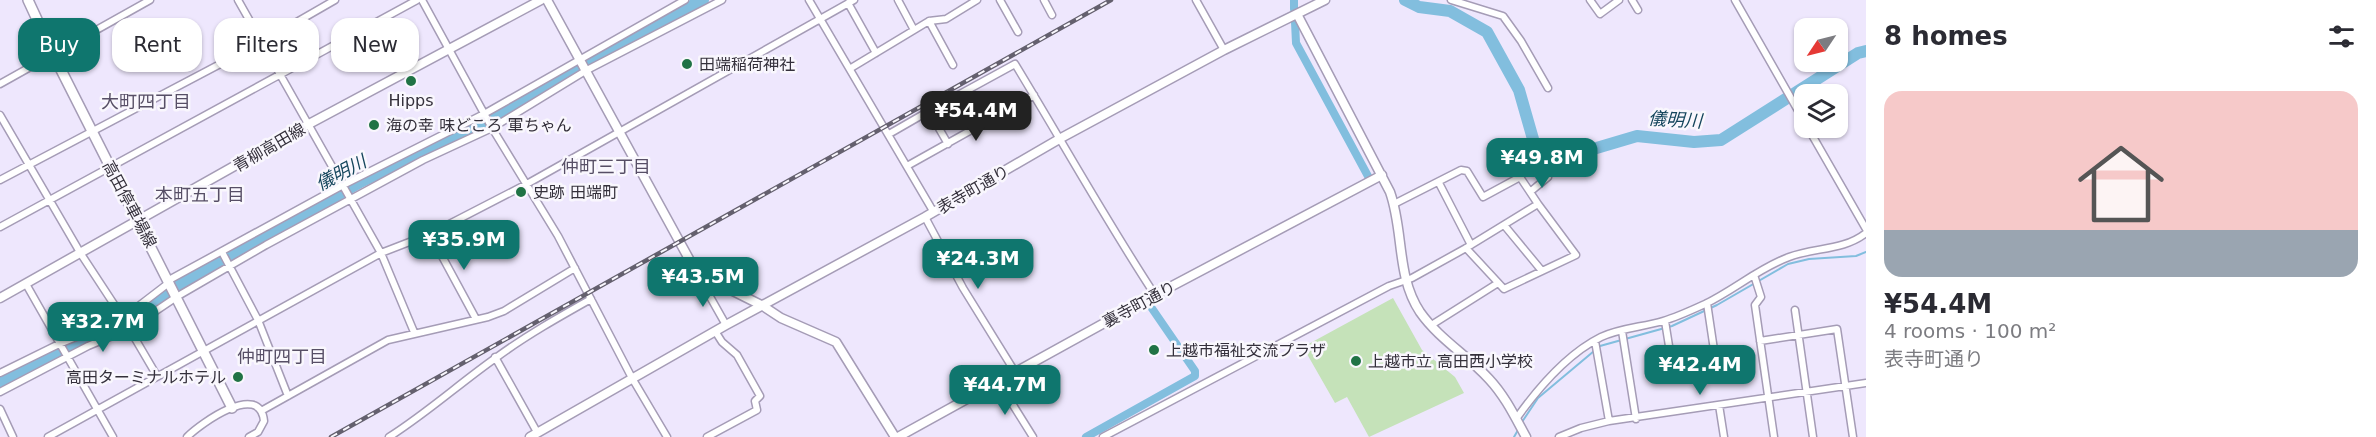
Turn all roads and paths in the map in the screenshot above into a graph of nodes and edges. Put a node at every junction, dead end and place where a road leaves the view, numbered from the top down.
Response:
1 (28, 0) edge
2 (150, 0) edge
3 (238, 0) edge
4 (335, 0) edge
5 (417, 0) edge
6 (422, 0) edge
7 (541, 0) edge
8 (547, 0) edge
9 (685, 0) edge
10 (722, 0) edge
11 (809, 0) edge
12 (898, 0) edge
13 (977, 0) edge
14 (1000, 0) edge
15 (1044, 0) edge
16 (1196, 0) edge
17 (1325, 0) edge
18 (1451, 0) edge
19 (1590, 0) edge
20 (1619, 0) edge
21 (1632, 0) edge
22 (1735, 0) edge
23 (851, 2) edge
24 (1638, 10) dead end
25 (1297, 14) junction
26 (1052, 15) dead end
27 (36, 18) edge
28 (248, 18) edge
29 (304, 18) edge
30 (821, 20) junction
31 (929, 21) junction
32 (100, 28) edge
33 (914, 30) junction
34 (1018, 32) dead end
35 (1224, 50) junction
36 (448, 52) junction
37 (876, 53) junction
38 (579, 58) junction
39 (953, 65) dead end
40 (214, 68) edge
41 (851, 68) junction
42 (587, 69) junction
43 (21, 72) edge
44 (61, 72) edge
45 (280, 74) junction
46 (0, 84) edge
47 (1548, 88) dead end
48 (1034, 95) junction
49 (1794, 101) edge
50 (929, 111) junction
51 (484, 114) junction
52 (0, 115) edge
53 (309, 124) junction
54 (491, 126) junction
55 (620, 132) junction
56 (93, 133) junction
57 (889, 134) junction
58 (1061, 138) junction
59 (1814, 138) edge
60 (948, 144) junction
61 (30, 164) junction
62 (907, 166) junction
63 (110, 167) junction
64 (1382, 175) junction
65 (1548, 177) dead end
66 (0, 180) edge
67 (1439, 183) junction
68 (343, 185) junction
69 (525, 185) junction
70 (1530, 192) junction
71 (350, 197) junction
72 (50, 199) junction
73 (1394, 204) junction
74 (1538, 204) junction
75 (933, 211) junction
76 (925, 217) junction
77 (139, 222) junction
78 (1504, 225) junction
79 (0, 227) edge
80 (1866, 229) edge
81 (1866, 233) edge
82 (430, 234) junction
83 (1469, 246) junction
84 (223, 253) junction
85 (381, 254) junction
86 (81, 255) junction
87 (1576, 255) junction
88 (1580, 262) dead end
89 (230, 265) junction
90 (575, 268) junction
91 (1542, 271) junction
92 (1754, 274) junction
93 (700, 279) junction
94 (1406, 279) junction
95 (1498, 283) junction
96 (26, 284) junction
97 (173, 287) junction
98 (1155, 295) junction
99 (0, 298) edge
100 (591, 299) junction
101 (1707, 303) junction
102 (763, 306) junction
103 (1795, 310) dead end
104 (123, 318) junction
105 (476, 319) junction
106 (258, 320) junction
107 (1665, 321) junction
108 (1433, 324) junction
109 (726, 325) junction
110 (129, 329) junction
111 (715, 331) junction
112 (1622, 331) junction
113 (414, 332) junction
114 (1799, 334) junction
115 (1595, 341) junction
116 (1760, 341) junction
117 (59, 344) junction
118 (205, 350) junction
119 (67, 355) junction
120 (495, 357) junction
121 (1015, 372) junction
122 (0, 373) edge
123 (157, 376) junction
124 (632, 378) junction
125 (998, 381) junction
126 (1866, 383) edge
127 (1845, 387) junction
128 (0, 392) edge
129 (1807, 392) junction
130 (288, 396) junction
131 (1769, 399) junction
132 (1719, 405) junction
133 (232, 408) junction
134 (0, 409) edge
135 (96, 409) junction
136 (261, 411) junction
137 (1516, 419) junction
138 (1636, 419) junction
139 (1609, 421) junction
140 (533, 435) edge
141 (13, 437) edge
142 (48, 437) edge
143 (113, 437) edge
144 (187, 437) edge
145 (249, 437) edge
146 (389, 437) edge
147 (667, 437) edge
148 (707, 437) edge
149 (896, 437) edge
150 (1033, 437) edge
151 (1103, 437) edge
152 (1526, 437) edge
153 (1559, 437) edge
154 (1724, 437) edge
155 (1774, 437) edge
156 (1813, 437) edge
157 (1853, 437) edge

1 - 27 main road, 高田停車場線
2 - 32 street
3 - 28 street
4 - 29 street
5 - 45 street
6 - 36 street
7 - 36 street, 青柳高田線
8 - 38 street
9 - 38 street
10 - 42 street
11 - 30 street
12 - 33 street
13 - 31 street
14 - 34 street
15 - 26 street
16 - 35 street
17 - 25 street, 表寺町通り
18 - 47 street
19 - 20 street
21 - 24 street
22 - 49 street
23 - 30 street
23 - 37 street
25 - 35 street, 表寺町通り
25 - 64 street
30 - 41 street
30 - 55 street
31 - 33 street
31 - 39 street
33 - 37 street
35 - 58 street, 表寺町通り
36 - 51 street
36 - 53 street, 青柳高田線
37 - 41 street
38 - 42 street
38 - 51 street
40 - 56 street
41 - 57 street
42 - 54 street
42 - 55 street
43 - 46 street
44 - 56 main road, 高田停車場線
45 - 53 street
45 - 63 street
48 - 50 street
48 - 58 street
48 - 60 street
50 - 57 street
50 - 60 street
51 - 54 street
51 - 68 street
52 - 61 street
53 - 68 street
53 - 77 street, 青柳高田線
54 - 69 street
54 - 71 street
55 - 69 street
55 - 93 street
56 - 61 street
56 - 63 main road, 高田停車場線
57 - 62 street
58 - 75 street, 表寺町通り
58 - 98 street
59 - 80 street
60 - 62 street
61 - 66 street
61 - 72 street
62 - 75 street
63 - 72 street
63 - 77 main road, 高田停車場線
64 - 73 street
64 - 98 street, 裏寺町通り
65 - 70 street
67 - 70 street
67 - 73 street
67 - 83 street
68 - 71 street
68 - 84 street
69 - 82 street
69 - 90 street
70 - 74 street
71 - 85 street
71 - 89 street
72 - 79 street
72 - 86 street
73 - 94 street
74 - 78 street
74 - 87 street
75 - 76 street, 表寺町通り
76 - 102 street, 表寺町通り
76 - 121 street
77 - 86 street, 青柳高田線
77 - 97 main road, 高田停車場線
78 - 83 street
78 - 91 street
81 - 92 street
82 - 85 street
82 - 105 street
83 - 94 street
83 - 95 street
84 - 89 street
84 - 97 street
85 - 106 street
85 - 113 street
86 - 96 street, 青柳高田線
86 - 104 street
87 - 88 street
87 - 91 street
89 - 97 street
89 - 106 street
90 - 100 street
90 - 105 street
91 - 95 street
92 - 101 street
92 - 116 street
93 - 102 street
93 - 109 street
94 - 108 street
94 - 151 street
95 - 108 street
96 - 99 street, 青柳高田線
96 - 117 street
97 - 104 street
97 - 110 street
97 - 118 main road, 高田停車場線
98 - 121 street, 裏寺町通り
100 - 120 street
100 - 124 street
101 - 107 street
101 - 107 street
102 - 109 street, 表寺町通り
102 - 149 street
103 - 114 street
104 - 110 street
104 - 117 street
105 - 113 street
106 - 118 street
106 - 130 street
107 - 112 street
108 - 137 street
109 - 111 street, 表寺町通り
110 - 119 street
110 - 123 street
111 - 124 street, 表寺町通り
111 - 148 street
112 - 115 street
112 - 138 street
113 - 130 street
114 - 116 street
114 - 127 street
114 - 129 street
115 - 137 street
115 - 139 street
116 - 131 street
117 - 119 street
117 - 122 street
118 - 123 street
118 - 133 main road, 高田停車場線
119 - 128 street
119 - 135 street
120 - 140 street
120 - 146 street
121 - 125 street, 裏寺町通り
123 - 135 street
124 - 140 street, 表寺町通り
124 - 147 street
125 - 149 street, 裏寺町通り
125 - 150 street
126 - 127 street
127 - 129 street
127 - 157 street
129 - 131 street
129 - 156 street
130 - 136 street
131 - 132 street
131 - 155 street
132 - 138 street
132 - 154 street
133 - 136 street
133 - 144 street
134 - 141 street
135 - 142 street
135 - 143 street
136 - 145 street
137 - 152 street
138 - 139 street
139 - 153 street

